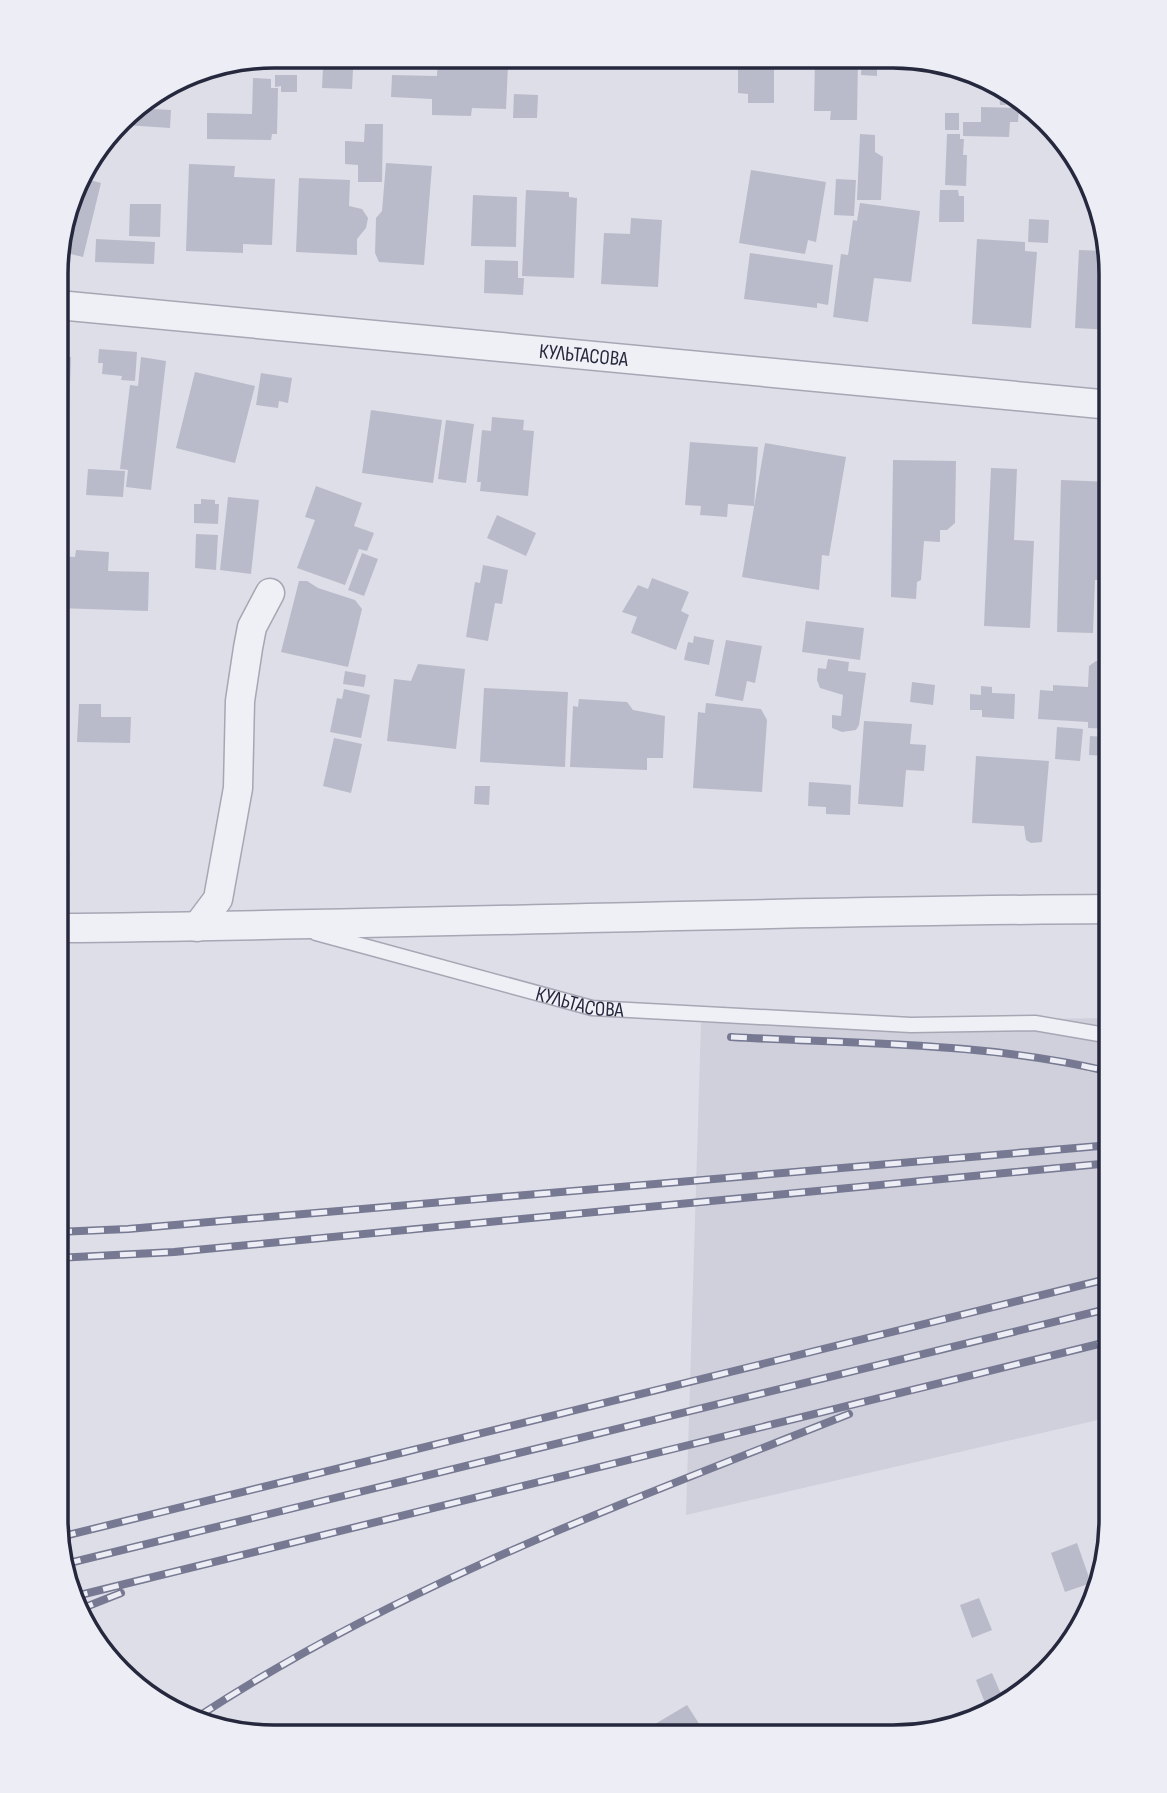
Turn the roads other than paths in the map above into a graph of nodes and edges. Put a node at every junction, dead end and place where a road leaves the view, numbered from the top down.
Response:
1 (68, 306) edge
2 (1099, 404) edge
3 (270, 593) dead end
4 (1098, 909) edge
5 (292, 926) junction
6 (197, 927) junction
7 (68, 928) edge
8 (1098, 1034) edge

1 - 2 street, КУЛЬТАСОВА
3 - 6 street
4 - 5 street
5 - 6 street, КУЛЬТАСОВА
5 - 8 lane, КУЛЬТАСОВА
6 - 7 street, КУЛЬТАСОВА

